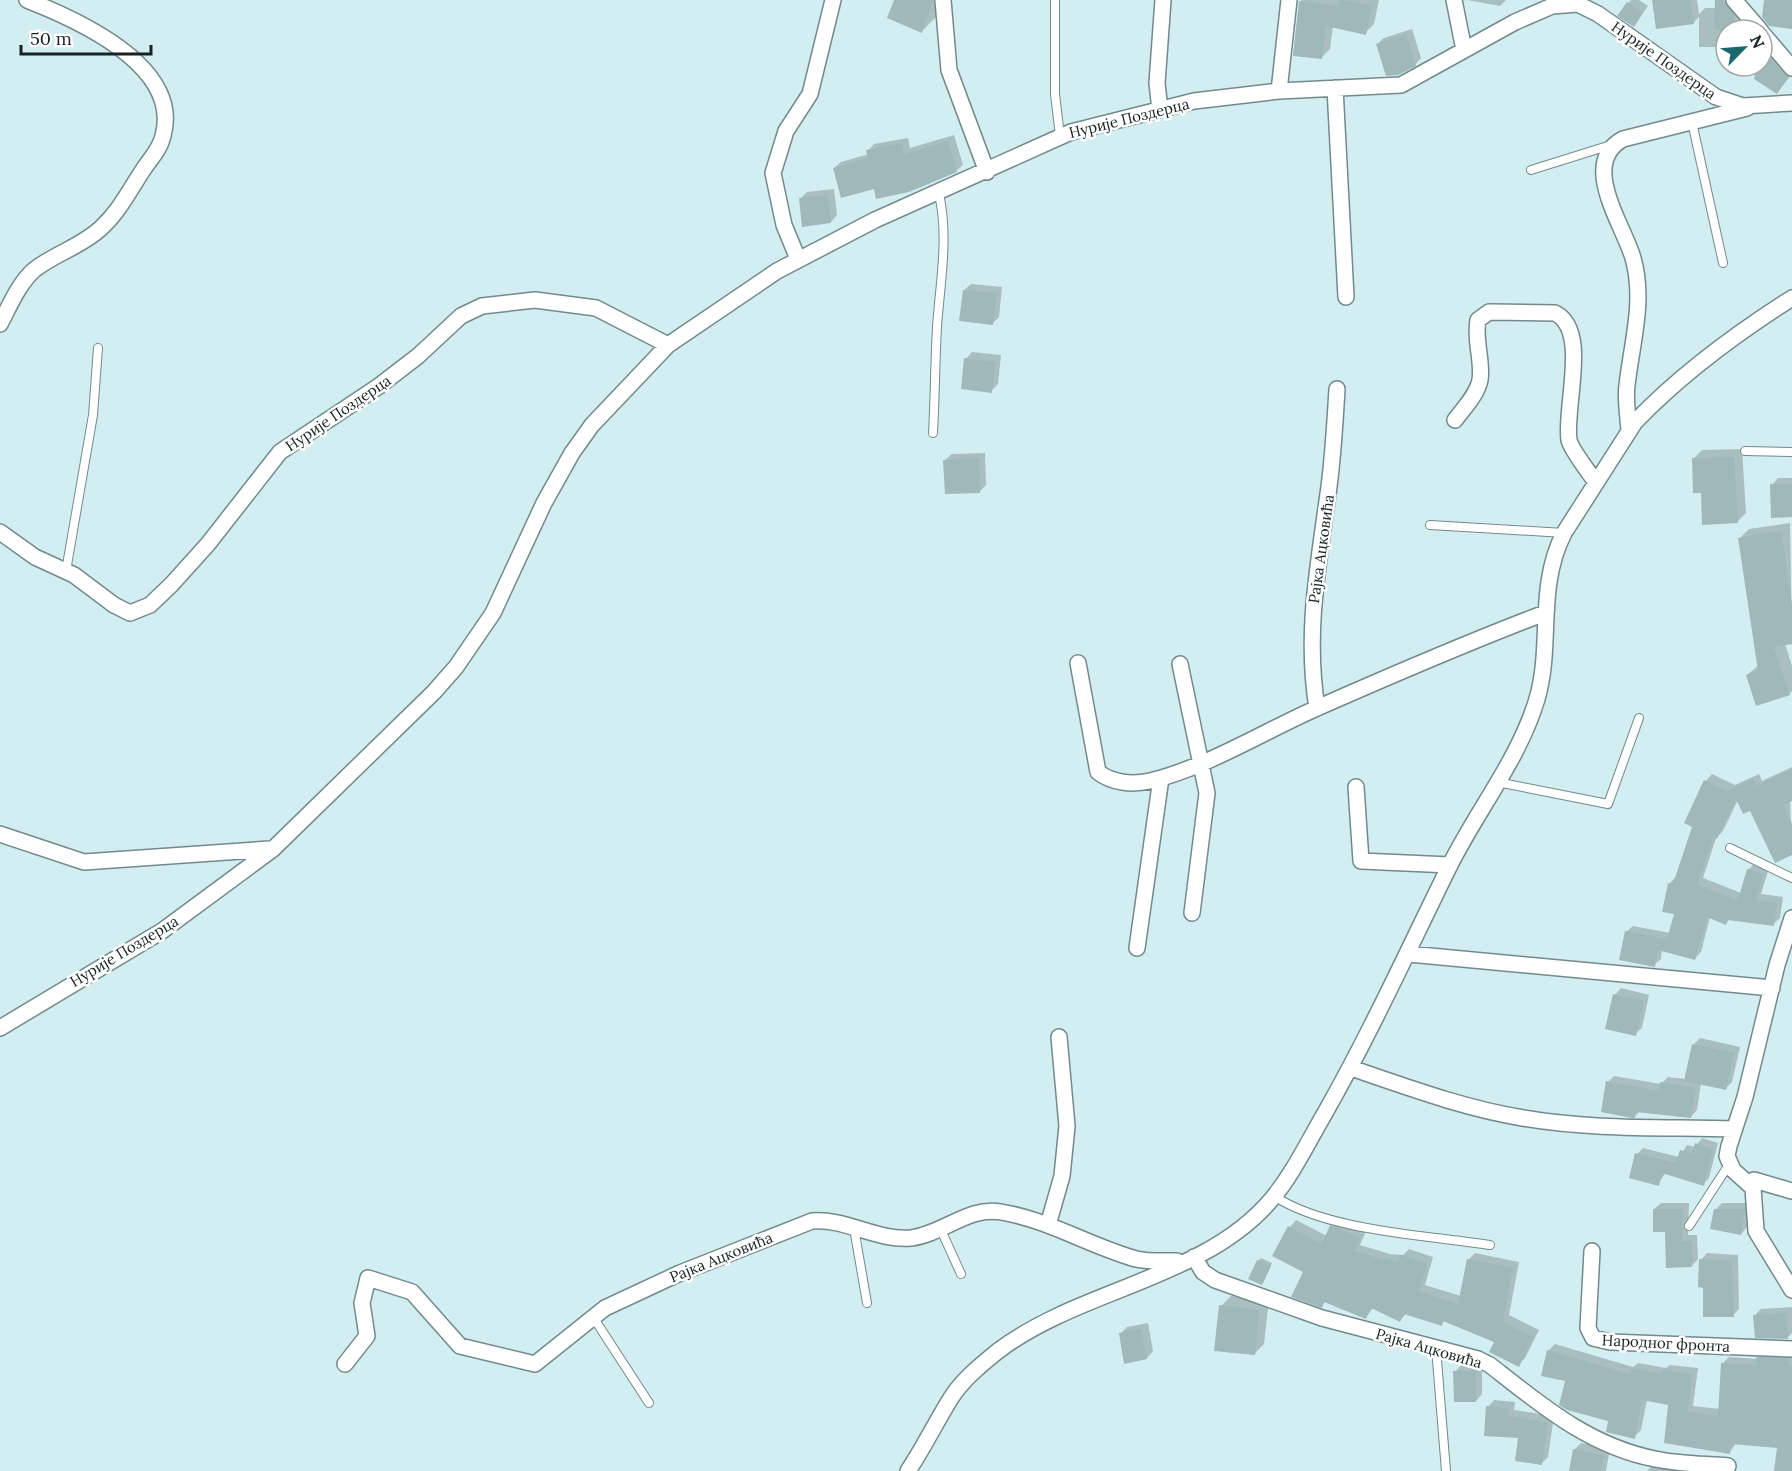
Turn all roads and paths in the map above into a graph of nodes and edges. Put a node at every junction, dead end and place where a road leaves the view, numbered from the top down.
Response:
1 (27, 0) edge
2 (833, 0) edge
3 (943, 0) edge
4 (1055, 0) edge
5 (1163, 0) edge
6 (1289, 0) edge
7 (1454, 0) edge
8 (1734, 0) edge
9 (1578, 2) edge
10 (1750, 18) edge
11 (1774, 47) edge
12 (1464, 50) junction
13 (1792, 68) edge
14 (1335, 88) junction
15 (1279, 91) junction
16 (1792, 104) edge
17 (1754, 106) junction
18 (1160, 110) junction
19 (1692, 122) junction
20 (1060, 136) junction
21 (1608, 150) junction
22 (1532, 170) dead end
23 (987, 172) junction
24 (939, 194) junction
25 (798, 259) junction
26 (1723, 263) dead end
27 (1346, 297) dead end
28 (1792, 298) edge
29 (0, 324) edge
30 (668, 345) junction
31 (98, 348) dead end
32 (1337, 389) dead end
33 (1455, 420) dead end
34 (1629, 430) junction
35 (933, 433) dead end
36 (1745, 451) dead end
37 (1792, 452) edge
38 (1596, 483) junction
39 (1430, 525) dead end
40 (0, 532) edge
41 (1564, 533) junction
42 (66, 571) junction
43 (1545, 613) junction
44 (1078, 663) dead end
45 (1180, 664) dead end
46 (1317, 708) junction
47 (1639, 718) dead end
48 (1201, 761) junction
49 (1161, 778) junction
50 (1497, 782) junction
51 (1356, 787) dead end
52 (0, 834) edge
53 (273, 849) junction
54 (1730, 849) dead end
55 (1450, 865) junction
56 (1792, 878) edge
57 (1192, 912) dead end
58 (1792, 918) edge
59 (1137, 948) dead end
60 (1409, 954) junction
61 (1772, 988) junction
62 (0, 1028) edge
63 (1059, 1037) dead end
64 (1351, 1068) junction
65 (1734, 1129) junction
66 (1730, 1163) junction
67 (1748, 1182) junction
68 (1792, 1191) edge
69 (1274, 1196) junction
70 (1048, 1225) junction
71 (1689, 1226) dead end
72 (854, 1228) junction
73 (941, 1230) junction
74 (1490, 1245) dead end
75 (1592, 1251) dead end
76 (1190, 1259) junction
77 (961, 1274) dead end
78 (1792, 1290) edge
79 (867, 1303) dead end
80 (593, 1317) junction
81 (1436, 1347) junction
82 (1792, 1349) edge
83 (345, 1364) dead end
84 (649, 1403) dead end
85 (1728, 1466) dead end
86 (908, 1471) edge
87 (1446, 1471) edge

1 - 29 street
2 - 25 street
3 - 23 street
4 - 20 lane
5 - 18 street
6 - 15 street
7 - 12 street
8 - 10 street
9 - 12 street, Нурије Поздерца
9 - 17 street, Нурије Поздерца
11 - 13 street
12 - 14 street, Нурије Поздерца
14 - 15 street, Нурије Поздерца
14 - 27 street
15 - 18 street, Нурије Поздерца
16 - 17 street, Нурије Поздерца
17 - 19 street, Нурије Поздерца
18 - 20 street, Нурије Поздерца
19 - 21 street, Нурије Поздерца
19 - 26 lane
20 - 23 street, Нурије Поздерца
21 - 22 lane, Нурије Поздерца
21 - 34 street
23 - 24 street, Нурије Поздерца
24 - 25 street, Нурије Поздерца
24 - 35 lane
25 - 30 street, Нурије Поздерца
28 - 34 street
30 - 42 street, Нурије Поздерца
30 - 53 street, Нурије Поздерца
31 - 42 lane
32 - 46 street, Рајка Ацковића
33 - 38 street
34 - 38 street
36 - 37 lane
38 - 41 street
39 - 41 lane
40 - 42 street, Нурије Поздерца
41 - 43 street
43 - 46 street
43 - 50 street
44 - 49 street
45 - 48 street
46 - 48 street
47 - 50 lane
48 - 49 street
48 - 57 street
49 - 59 street
50 - 55 street
51 - 55 street
52 - 53 street
53 - 62 street, Нурије Поздерца
54 - 56 lane
55 - 60 street
58 - 61 street
60 - 61 street
60 - 64 street
61 - 65 street
63 - 70 street
64 - 65 street
64 - 69 street
65 - 66 street
66 - 67 street
66 - 71 lane
67 - 68 street
67 - 78 street
69 - 74 lane
69 - 76 street
70 - 73 street, Рајка Ацковића
70 - 76 street, Рајка Ацковића
72 - 73 street, Рајка Ацковића
72 - 79 lane
72 - 80 street, Рајка Ацковића
73 - 77 lane
75 - 82 street, Народног фронта
76 - 81 street, Рајка Ацковића
76 - 86 street
80 - 83 street, Рајка Ацковића
80 - 84 lane
81 - 85 street, Рајка Ацковића
81 - 87 lane

